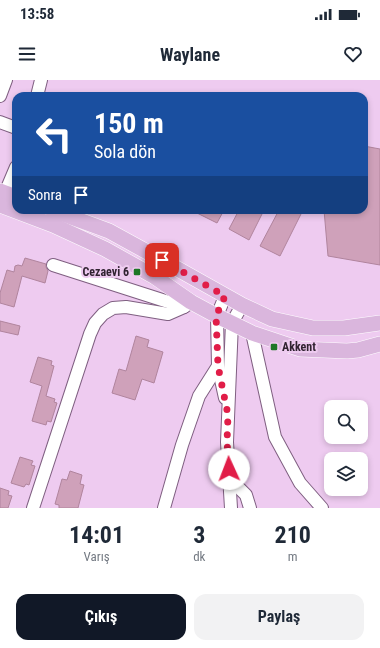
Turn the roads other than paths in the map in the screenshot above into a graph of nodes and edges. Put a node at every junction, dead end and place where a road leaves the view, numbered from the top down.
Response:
1 (6, 80) edge
2 (41, 80) edge
3 (38, 92) edge
4 (0, 96) edge
5 (0, 122) edge
6 (12, 126) edge
7 (12, 178) edge
8 (5, 196) edge
9 (35, 214) edge
10 (63, 214) edge
11 (53, 265) dead end
12 (225, 296) junction
13 (188, 304) junction
14 (242, 305) junction
15 (216, 316) junction
16 (232, 323) junction
17 (380, 323) edge
18 (252, 333) junction
19 (380, 344) edge
20 (218, 366) junction
21 (228, 415) junction
22 (229, 483) junction
23 (33, 508) edge
24 (164, 508) edge
25 (231, 508) edge
26 (250, 508) edge
27 (322, 508) edge

1 - 4 street
2 - 3 street
5 - 6 street
7 - 8 street
9 - 13 main road
10 - 12 main road
11 - 13 street
12 - 14 main road
12 - 15 street
13 - 15 main road
13 - 23 street
14 - 16 street
14 - 17 main road
15 - 16 main road
15 - 20 street
16 - 18 main road
16 - 21 street
18 - 19 main road
18 - 27 street
20 - 21 street
20 - 24 street
21 - 22 street
22 - 25 street
22 - 26 street

